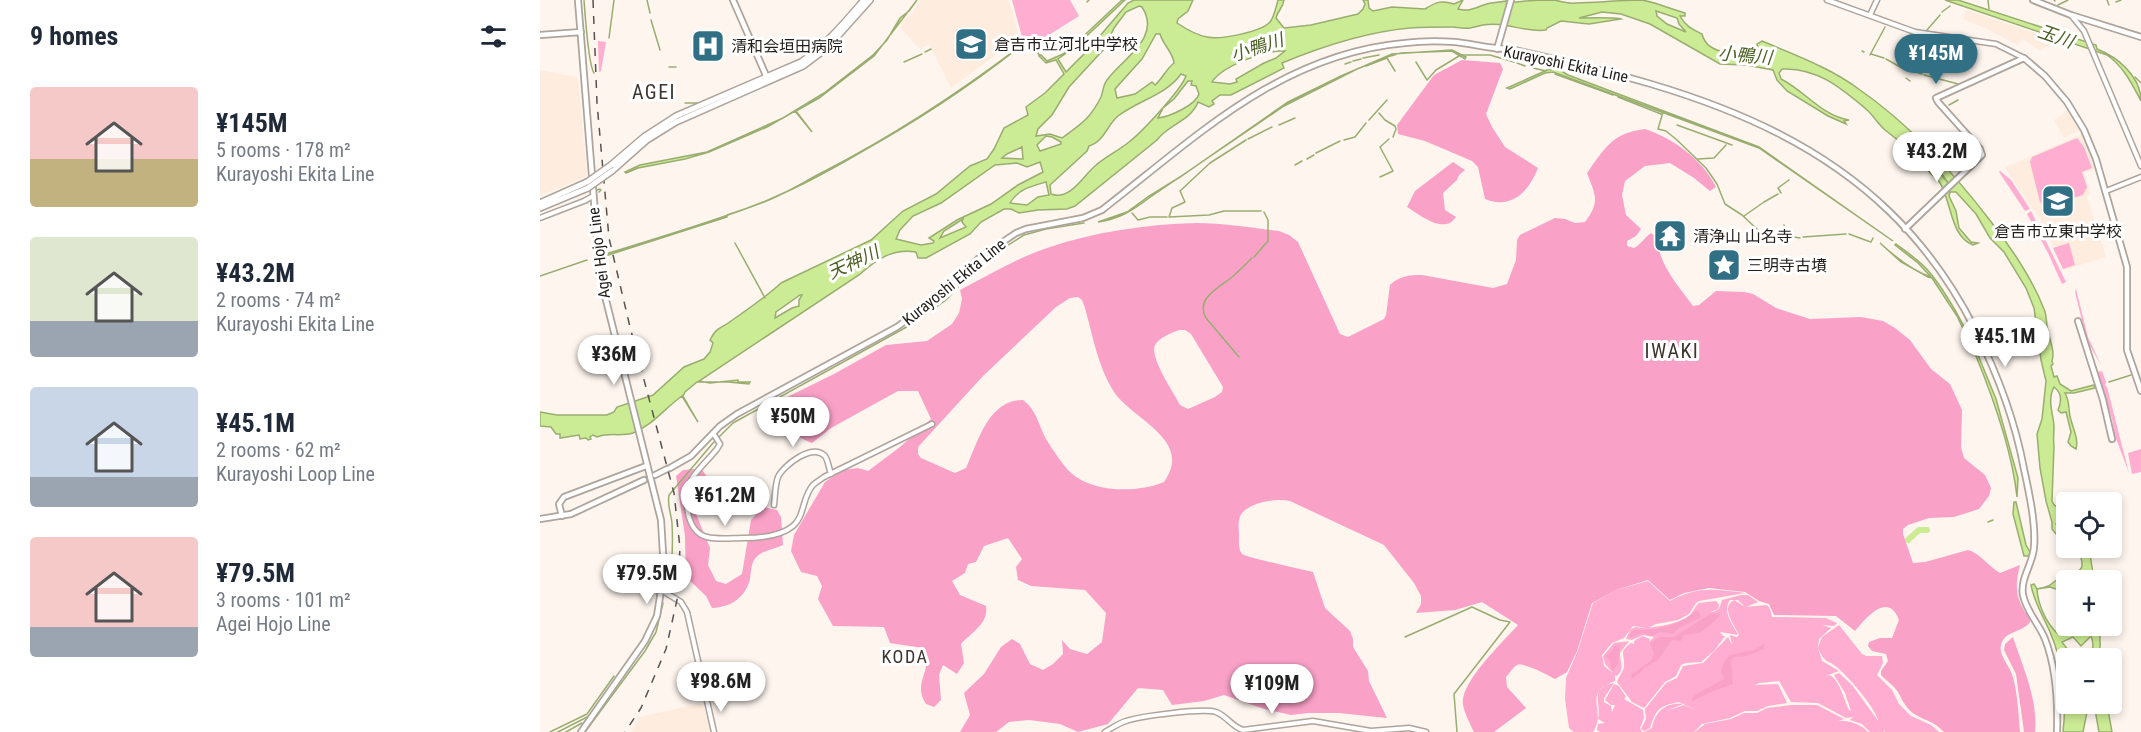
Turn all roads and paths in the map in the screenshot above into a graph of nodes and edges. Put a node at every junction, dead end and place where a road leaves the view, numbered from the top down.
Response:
1 (578, 0) edge
2 (733, 0) edge
3 (864, 0) edge
4 (870, 0) edge
5 (1511, 0) edge
6 (1827, 0) edge
7 (1877, 0) edge
8 (2033, 0) edge
9 (1870, 15) junction
10 (2071, 15) junction
11 (581, 32) junction
12 (540, 35) edge
13 (2141, 37) edge
14 (1498, 46) junction
15 (2024, 58) junction
16 (767, 79) junction
17 (2141, 166) edge
18 (2141, 177) edge
19 (587, 185) junction
20 (2106, 191) junction
21 (593, 196) junction
22 (540, 203) edge
23 (540, 208) edge
24 (540, 218) edge
25 (1907, 227) junction
26 (2078, 321) dead end
27 (2141, 391) edge
28 (932, 424) dead end
29 (713, 433) junction
30 (2112, 439) dead end
31 (646, 464) junction
32 (831, 474) junction
33 (655, 475) dead end
34 (644, 480) dead end
35 (774, 505) dead end
36 (562, 516) junction
37 (540, 519) edge
38 (661, 590) junction
39 (581, 732) edge
40 (714, 732) edge
41 (1105, 732) edge
42 (1426, 732) edge
43 (2056, 732) edge

1 - 11 main road, Agei Hojo Line
2 - 16 main road
3 - 16 highway
4 - 16 highway
5 - 14 main road
6 - 9 street
7 - 9 street
8 - 10 main road
9 - 15 street
10 - 13 main road
10 - 17 street
11 - 12 main road
11 - 21 main road, Agei Hojo Line
14 - 25 main road, Kurayoshi Ekita Line
14 - 29 main road, Kurayoshi Ekita Line
15 - 20 main road
15 - 25 main road
16 - 19 highway, bridge
18 - 20 street
19 - 22 highway
19 - 23 highway
20 - 27 main road
21 - 24 street
21 - 31 main road, Agei Hojo Line
25 - 43 main road, Kurayoshi Ekita Line
26 - 30 main road
28 - 32 street
29 - 32 street
29 - 33 main road, Kurayoshi Ekita Line
31 - 36 main road
31 - 38 main road, Agei Hojo Line
32 - 35 street
34 - 36 main road
36 - 37 main road
38 - 39 main road, Agei Hojo Line
38 - 40 street
41 - 42 street

